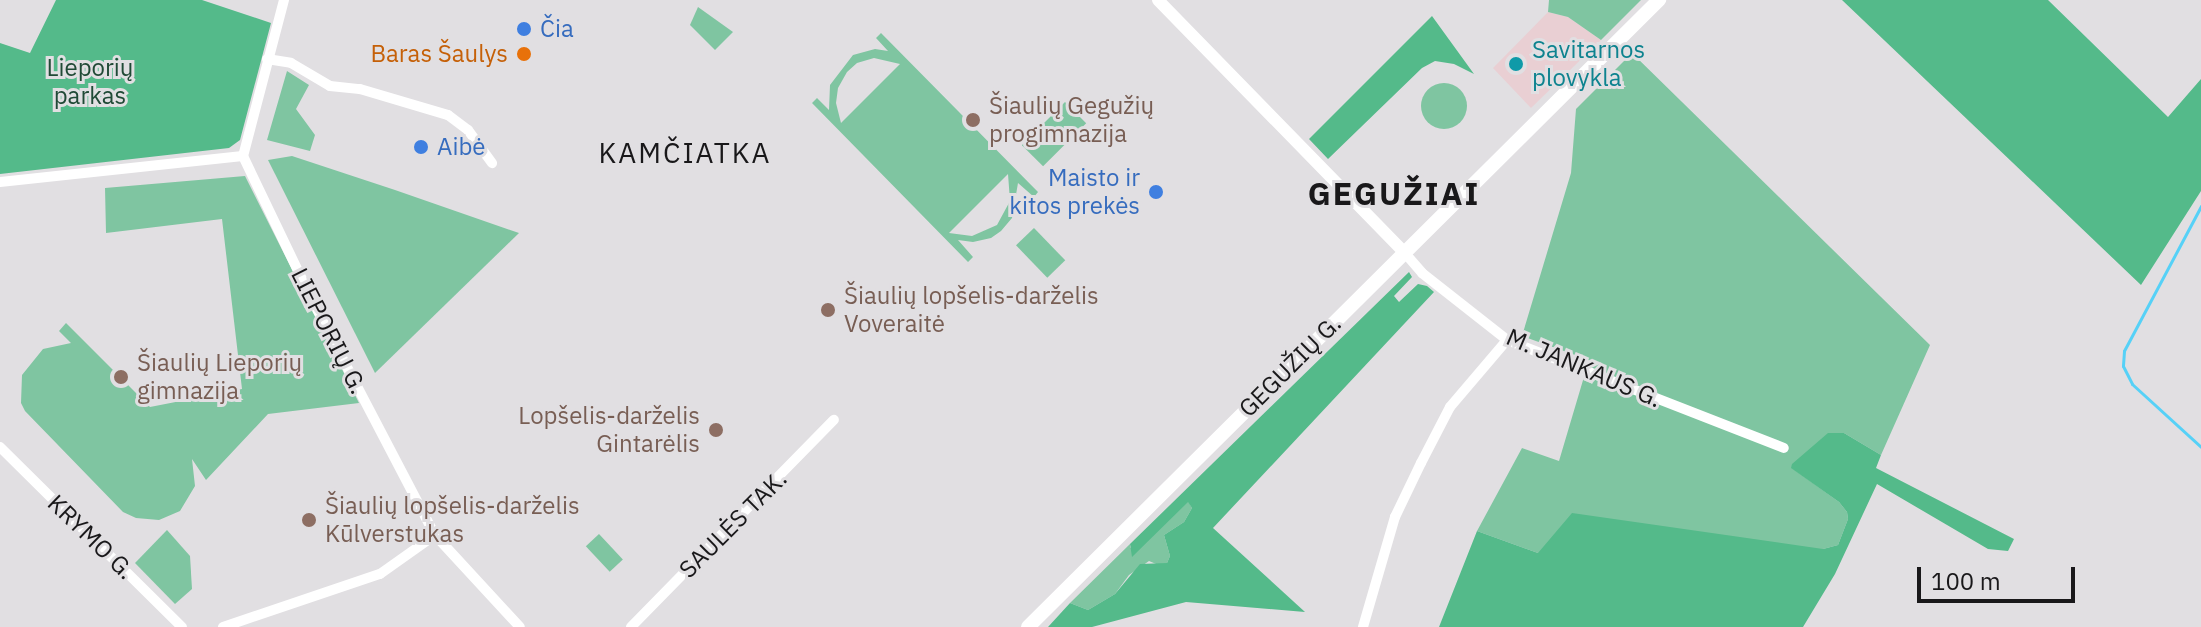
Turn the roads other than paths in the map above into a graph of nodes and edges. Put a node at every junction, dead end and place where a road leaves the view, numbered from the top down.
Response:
1 (284, 0) edge
2 (1158, 0) edge
3 (1659, 0) edge
4 (267, 59) junction
5 (243, 156) junction
6 (492, 163) dead end
7 (0, 182) edge
8 (1404, 252) junction
9 (1507, 340) junction
10 (834, 420) dead end
11 (0, 447) edge
12 (1784, 448) dead end
13 (435, 535) junction
14 (182, 627) edge
15 (223, 627) edge
16 (520, 627) edge
17 (631, 627) edge
18 (1028, 627) edge
19 (1363, 627) edge

1 - 4 street
2 - 8 street
3 - 8 main road, GEGUŽIŲ G.
4 - 5 street
4 - 6 street
5 - 7 street
5 - 13 street, LIEPORIŲ G.
8 - 9 street, M. JANKAUS G.
8 - 18 main road, GEGUŽIŲ G.
9 - 12 street, M. JANKAUS G.
9 - 19 street
10 - 17 street, SAULĖS TAK.
11 - 14 street, KRYMO G.
13 - 15 street
13 - 16 street, LIEPORIŲ G.

